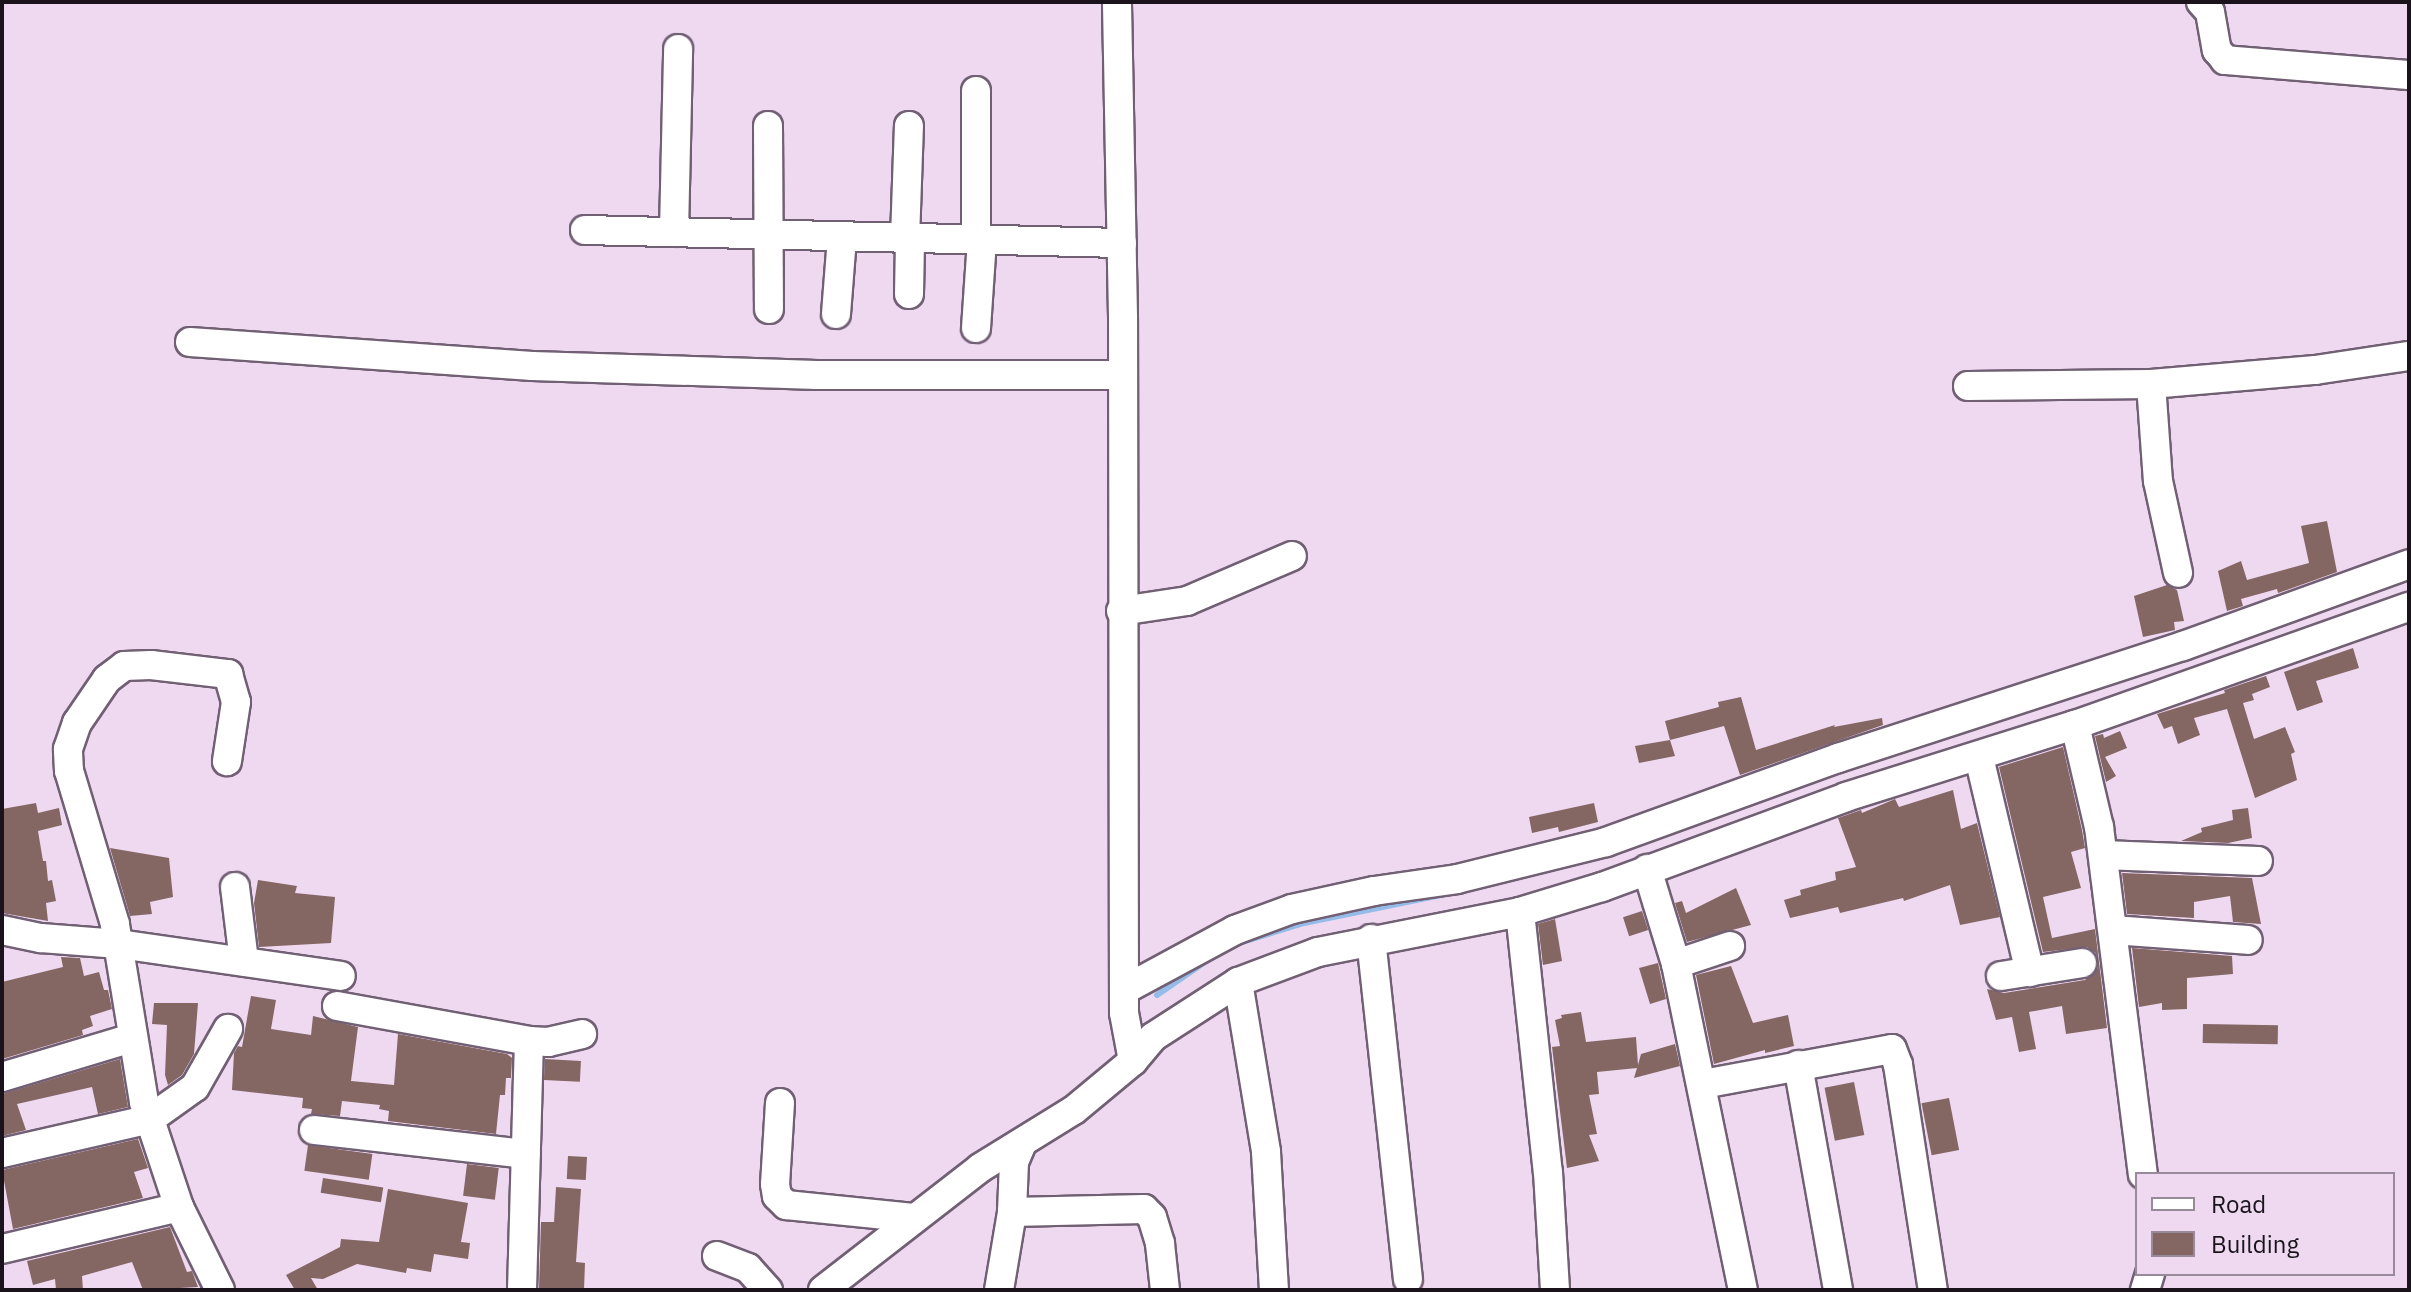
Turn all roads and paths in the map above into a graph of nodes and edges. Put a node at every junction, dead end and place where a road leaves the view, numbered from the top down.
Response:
1 (1117, 2) edge
2 (2201, 2) edge
3 (678, 49) dead end
4 (2409, 75) edge
5 (976, 91) dead end
6 (768, 126) dead end
7 (909, 126) dead end
8 (585, 230) dead end
9 (674, 232) junction
10 (771, 233) junction
11 (842, 237) junction
12 (908, 239) junction
13 (979, 240) junction
14 (1122, 243) junction
15 (909, 294) dead end
16 (769, 309) dead end
17 (836, 314) dead end
18 (976, 328) dead end
19 (190, 342) dead end
20 (2409, 356) edge
21 (1122, 375) junction
22 (2151, 384) junction
23 (1968, 386) dead end
24 (1292, 556) dead end
25 (2409, 564) edge
26 (2178, 573) dead end
27 (2409, 607) edge
28 (1121, 611) junction
29 (2075, 725) junction
30 (1979, 757) junction
31 (227, 761) dead end
32 (2103, 855) junction
33 (2258, 861) dead end
34 (1647, 869) junction
35 (235, 887) dead end
36 (1520, 912) junction
37 (2, 930) edge
38 (2113, 930) junction
39 (1371, 939) junction
40 (2248, 940) dead end
41 (119, 944) junction
42 (1730, 946) dead end
43 (244, 961) junction
44 (2082, 963) dead end
45 (1676, 964) junction
46 (2030, 972) junction
47 (341, 976) dead end
48 (2001, 976) dead end
49 (1238, 982) junction
50 (1124, 990) junction
51 (337, 1006) dead end
52 (228, 1029) dead end
53 (582, 1034) dead end
54 (132, 1038) junction
55 (529, 1041) junction
56 (1133, 1061) junction
57 (1798, 1065) junction
58 (2, 1077) edge
59 (1703, 1084) junction
60 (780, 1103) dead end
61 (150, 1119) junction
62 (314, 1130) dead end
63 (1022, 1143) junction
64 (2, 1153) edge
65 (526, 1154) junction
66 (2143, 1172) edge
67 (179, 1207) junction
68 (1012, 1212) junction
69 (913, 1218) junction
70 (2, 1249) edge
71 (717, 1256) dead end
72 (1408, 1279) dead end
73 (220, 1290) edge
74 (522, 1290) edge
75 (768, 1290) edge
76 (823, 1290) edge
77 (999, 1290) edge
78 (1165, 1290) edge
79 (1274, 1290) edge
80 (1555, 1290) edge
81 (1743, 1290) edge
82 (1838, 1290) edge
83 (1933, 1290) edge

1 - 14 street
2 - 4 street
3 - 9 street
5 - 13 street
6 - 10 street
7 - 12 street
8 - 9 street
9 - 10 street
10 - 11 street
10 - 16 street
11 - 12 street
11 - 17 street
12 - 13 street
12 - 15 street
13 - 14 street
13 - 18 street
14 - 21 street
19 - 21 street
20 - 22 street
21 - 28 street
22 - 23 street
22 - 26 street
24 - 28 street
25 - 50 street
27 - 29 street
28 - 50 street
29 - 30 street
29 - 32 street
30 - 34 street
30 - 46 street
31 - 41 street
32 - 33 street
32 - 38 street
34 - 36 street
34 - 45 street
35 - 43 street
36 - 39 street
36 - 80 street
37 - 41 street
38 - 40 street
38 - 66 street
39 - 49 street
39 - 72 street
41 - 43 street
41 - 54 street
42 - 45 street
43 - 47 street
44 - 46 street
45 - 59 street
46 - 48 street
49 - 56 street
49 - 79 street
50 - 56 street
51 - 55 street
52 - 61 street
53 - 55 street
54 - 58 street
54 - 61 street
55 - 65 street
56 - 63 street
57 - 59 street
57 - 82 street
57 - 83 street
59 - 81 street
60 - 69 street
61 - 64 street
61 - 67 street
62 - 65 street
63 - 68 street
63 - 69 street
65 - 74 street
67 - 70 street
67 - 73 street
68 - 77 street
68 - 78 street
69 - 76 street
71 - 75 street

